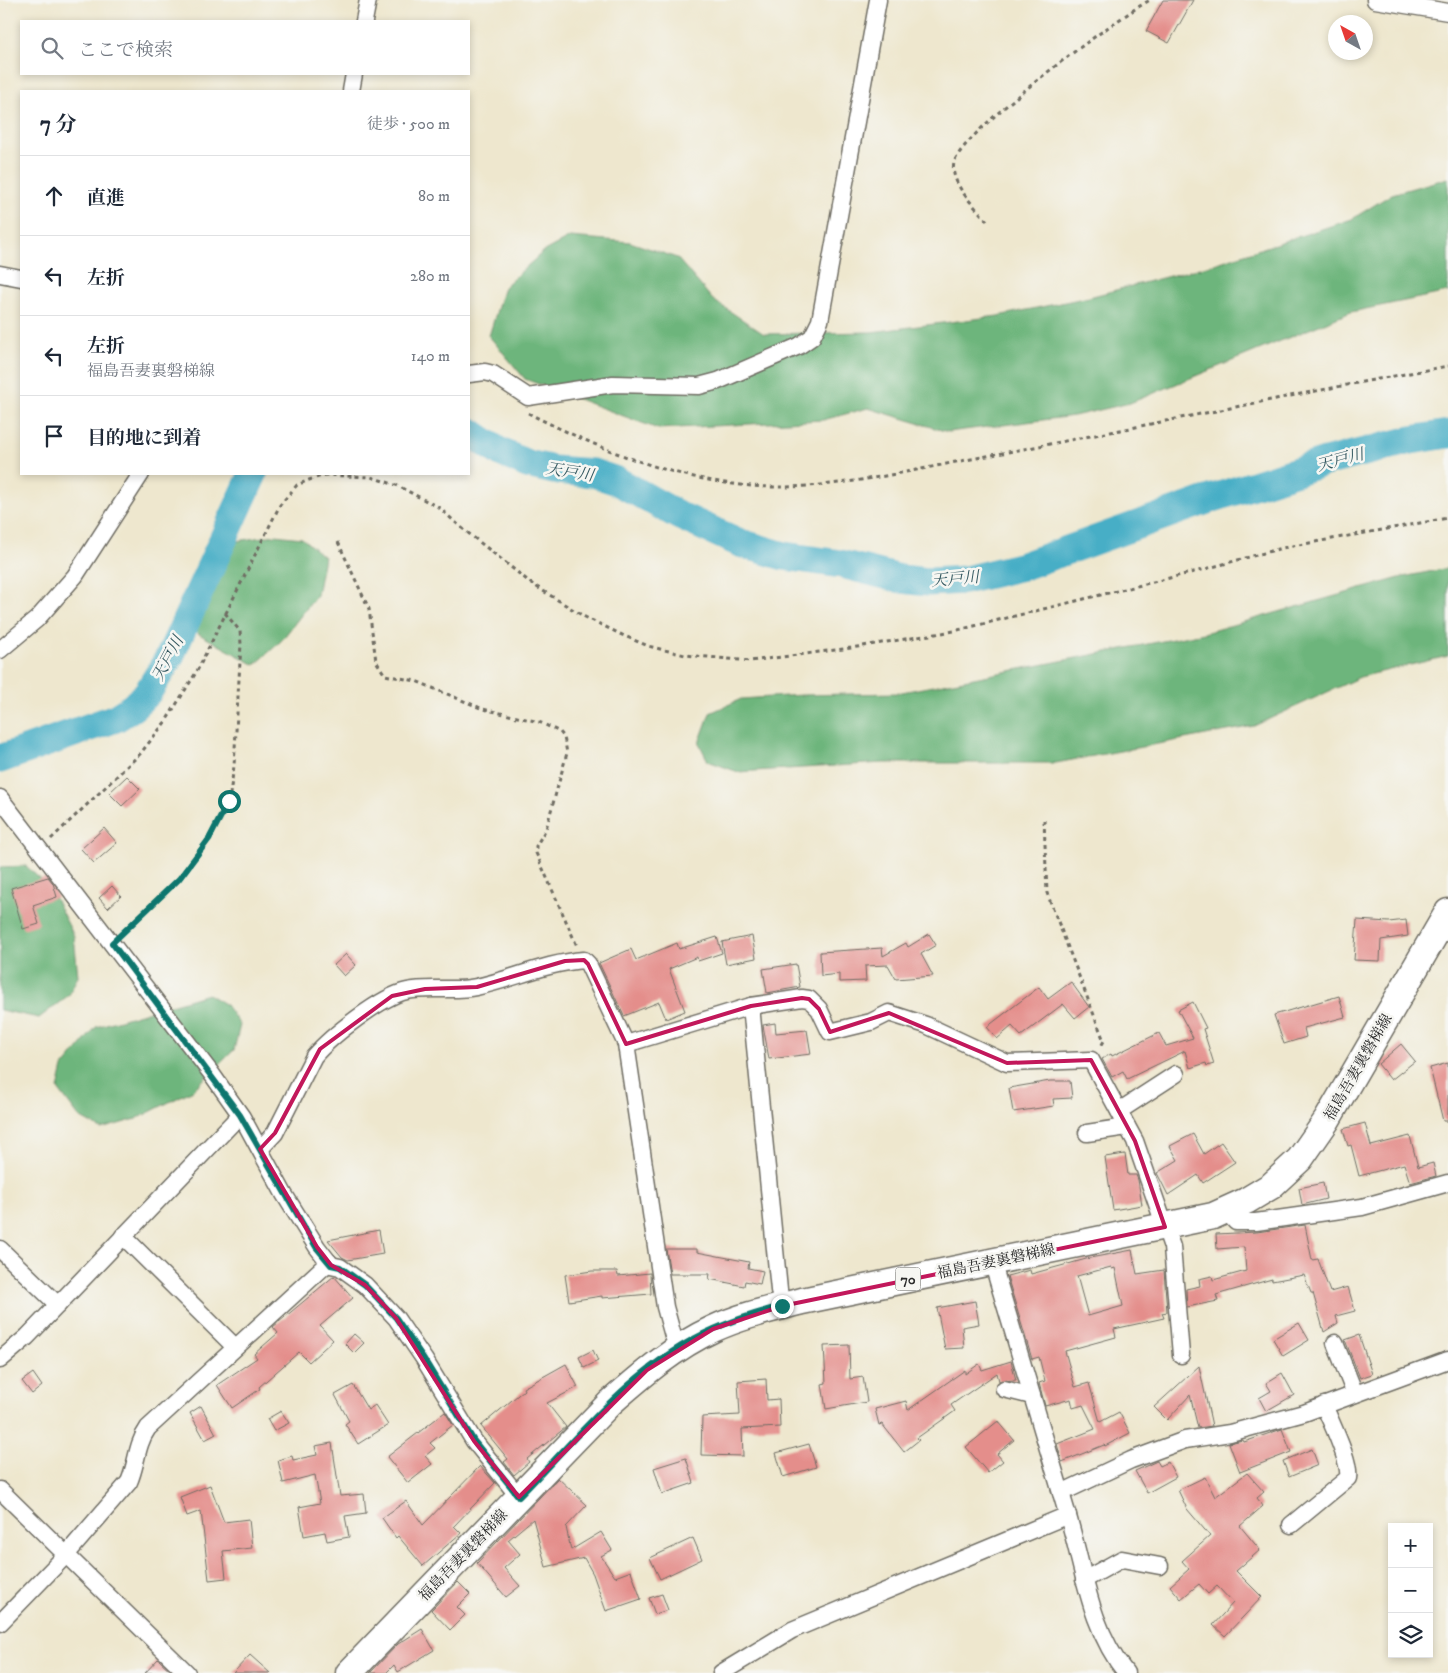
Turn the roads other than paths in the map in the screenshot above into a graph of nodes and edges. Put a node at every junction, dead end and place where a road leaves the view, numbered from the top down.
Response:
1 (368, 0) edge
2 (878, 0) edge
3 (1375, 0) edge
4 (1448, 12) edge
5 (364, 20) edge
6 (354, 75) edge
7 (351, 90) edge
8 (0, 274) edge
9 (20, 278) edge
10 (470, 374) edge
11 (141, 475) edge
12 (0, 650) edge
13 (0, 798) edge
14 (1448, 912) edge
15 (751, 1006) junction
16 (626, 1044) junction
17 (1176, 1074) dead end
18 (1119, 1111) junction
19 (240, 1115) junction
20 (1127, 1127) junction
21 (1087, 1133) dead end
22 (260, 1149) junction
23 (1448, 1183) edge
24 (1225, 1210) junction
25 (1165, 1227) junction
26 (124, 1236) junction
27 (0, 1249) edge
28 (992, 1261) junction
29 (329, 1262) junction
30 (58, 1305) junction
31 (782, 1306) junction
32 (1335, 1343) dead end
33 (235, 1347) junction
34 (679, 1348) junction
35 (1181, 1356) dead end
36 (0, 1360) edge
37 (1448, 1360) edge
38 (1004, 1389) dead end
39 (1355, 1394) junction
40 (1032, 1396) junction
41 (1324, 1405) junction
42 (0, 1490) edge
43 (1061, 1492) junction
44 (519, 1497) junction
45 (1068, 1515) junction
46 (1291, 1525) dead end
47 (66, 1556) junction
48 (1160, 1566) dead end
49 (1084, 1580) junction
50 (0, 1623) edge
51 (187, 1673) edge
52 (349, 1673) edge
53 (721, 1673) edge
54 (1126, 1673) edge

1 - 5 street
2 - 10 street
3 - 4 street
6 - 7 street
8 - 9 street
11 - 12 street
13 - 19 street
14 - 24 main road, 福島吾妻裏磐梯線 / 70
15 - 16 street
15 - 18 street
15 - 31 street
16 - 22 street
16 - 34 street
17 - 18 street
18 - 20 street
19 - 22 street
19 - 26 street
20 - 21 street
20 - 25 street
22 - 29 street
23 - 24 street
24 - 25 main road, 福島吾妻裏磐梯線 / 70
25 - 28 main road, 福島吾妻裏磐梯線 / 70
25 - 35 street
26 - 30 street
26 - 33 street
27 - 30 street
28 - 31 main road, 福島吾妻裏磐梯線 / 70
28 - 40 street
29 - 33 street
29 - 44 street
30 - 36 street
31 - 34 main road, 福島吾妻裏磐梯線 / 70
32 - 39 street
33 - 47 street
34 - 44 main road, 福島吾妻裏磐梯線 / 70
37 - 39 street
38 - 40 street
39 - 41 street
40 - 43 street
41 - 43 street
41 - 46 street
42 - 47 street
43 - 45 street
44 - 52 main road, 福島吾妻裏磐梯線 / 70
45 - 49 street
45 - 53 street
47 - 50 street
47 - 51 street
48 - 49 street
49 - 54 street

